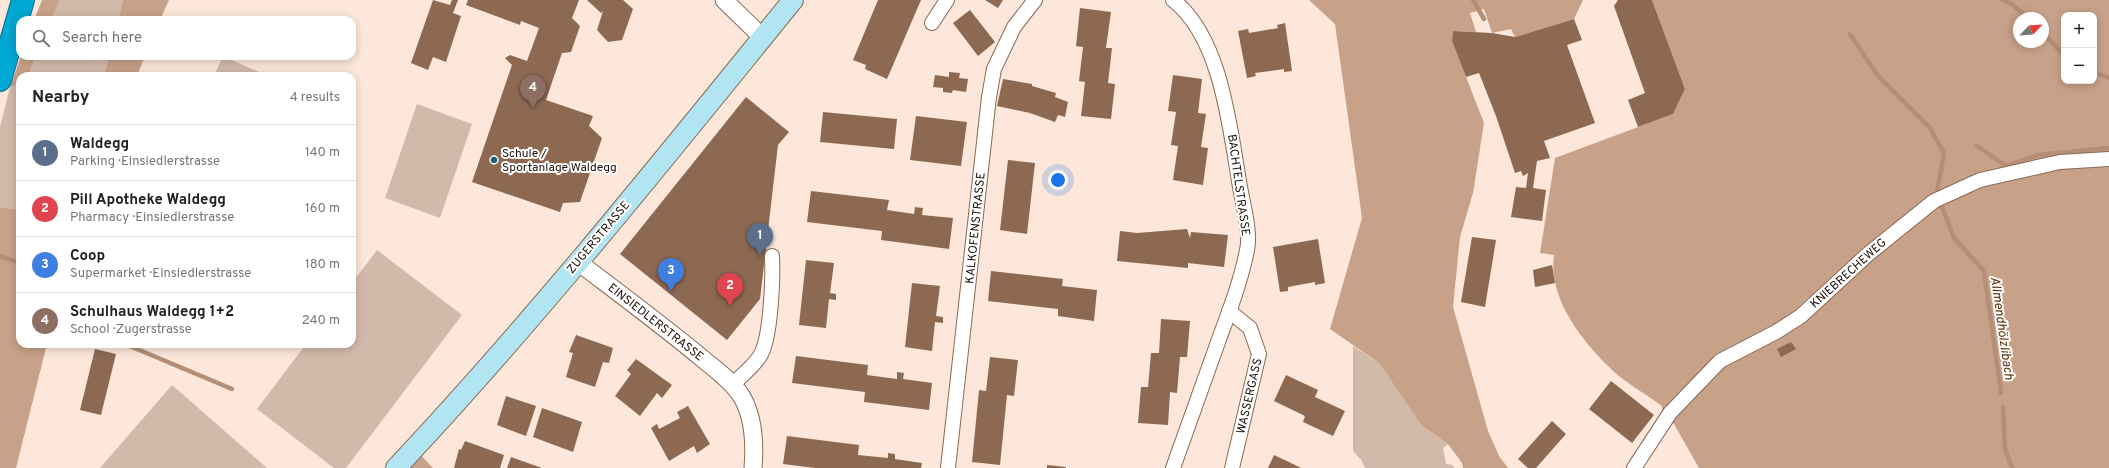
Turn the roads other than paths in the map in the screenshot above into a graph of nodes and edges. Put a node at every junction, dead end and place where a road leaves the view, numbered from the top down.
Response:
1 (15, 0) edge
2 (23, 0) edge
3 (724, 0) edge
4 (793, 0) edge
5 (947, 0) edge
6 (1035, 0) edge
7 (1173, 0) edge
8 (18, 16) edge
9 (932, 23) dead end
10 (16, 24) edge
11 (762, 38) junction
12 (0, 40) edge
13 (0, 80) edge
14 (2109, 159) edge
15 (772, 256) dead end
16 (578, 262) junction
17 (1229, 311) junction
18 (732, 385) junction
19 (396, 468) edge
20 (753, 468) edge
21 (948, 468) edge
22 (1173, 468) edge
23 (1232, 468) edge
24 (1634, 468) edge

1 - 12 highway
2 - 8 highway
3 - 11 street
4 - 11 main road, ZUGERSTRASSE
5 - 9 street
6 - 21 street, KALKOFENSTRASSE
7 - 17 street, BACHTELSTRASSE
10 - 13 highway
11 - 16 main road, ZUGERSTRASSE
14 - 24 street, KNIEBRECHEWEG
15 - 18 street
16 - 18 street, EINSIEDLERSTRASSE
16 - 19 main road, ZUGERSTRASSE
17 - 22 street, BACHTELSTRASSE
17 - 23 street, WASSERGASS
18 - 20 street, EINSIEDLERSTRASSE

